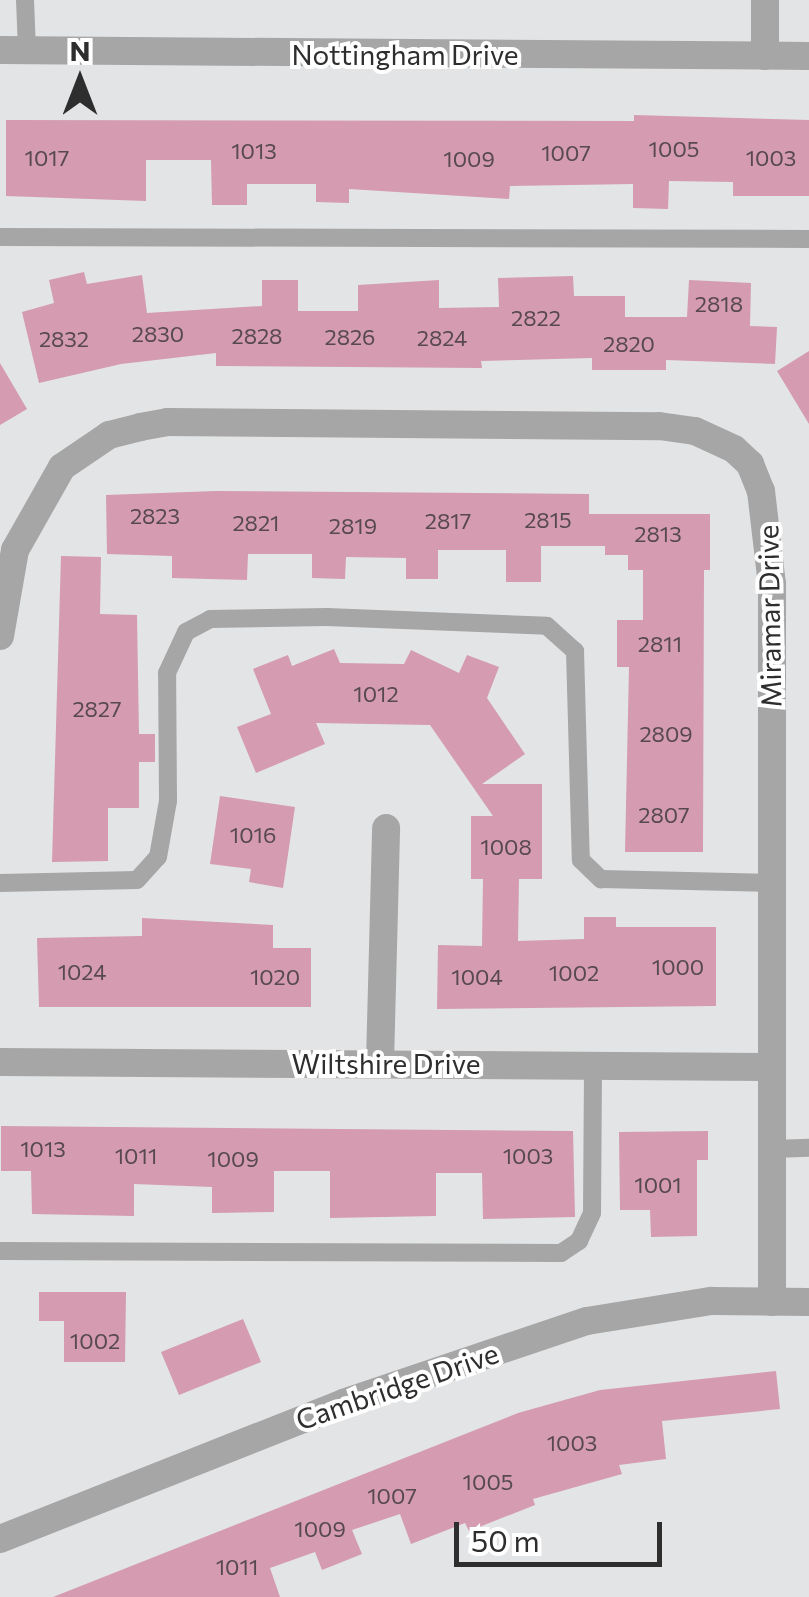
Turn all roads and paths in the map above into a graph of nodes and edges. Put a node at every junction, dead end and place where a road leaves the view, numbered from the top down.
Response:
1 (25, 0) edge
2 (765, 0) edge
3 (14, 50) edge
4 (765, 56) junction
5 (809, 56) edge
6 (0, 237) edge
7 (809, 240) edge
8 (0, 636) edge
9 (386, 828) dead end
10 (0, 883) edge
11 (771, 883) junction
12 (0, 1062) edge
13 (380, 1062) junction
14 (593, 1064) junction
15 (772, 1066) junction
16 (773, 1148) junction
17 (809, 1148) edge
18 (0, 1251) edge
19 (772, 1302) junction
20 (809, 1302) edge
21 (0, 1539) edge

1 - 3 lane
2 - 4 street
3 - 4 street, Nottingham Drive
4 - 5 street, Nottingham Drive
6 - 7 lane
8 - 11 street, Miramar Drive
9 - 13 street
10 - 11 lane
11 - 15 street, Miramar Drive
12 - 13 street, Wiltshire Drive
13 - 14 street, Wiltshire Drive
14 - 15 street, Wiltshire Drive
14 - 18 lane
15 - 16 street, Miramar Drive
16 - 17 lane
16 - 19 street, Miramar Drive
19 - 20 street, Cambridge Drive
19 - 21 street, Cambridge Drive

